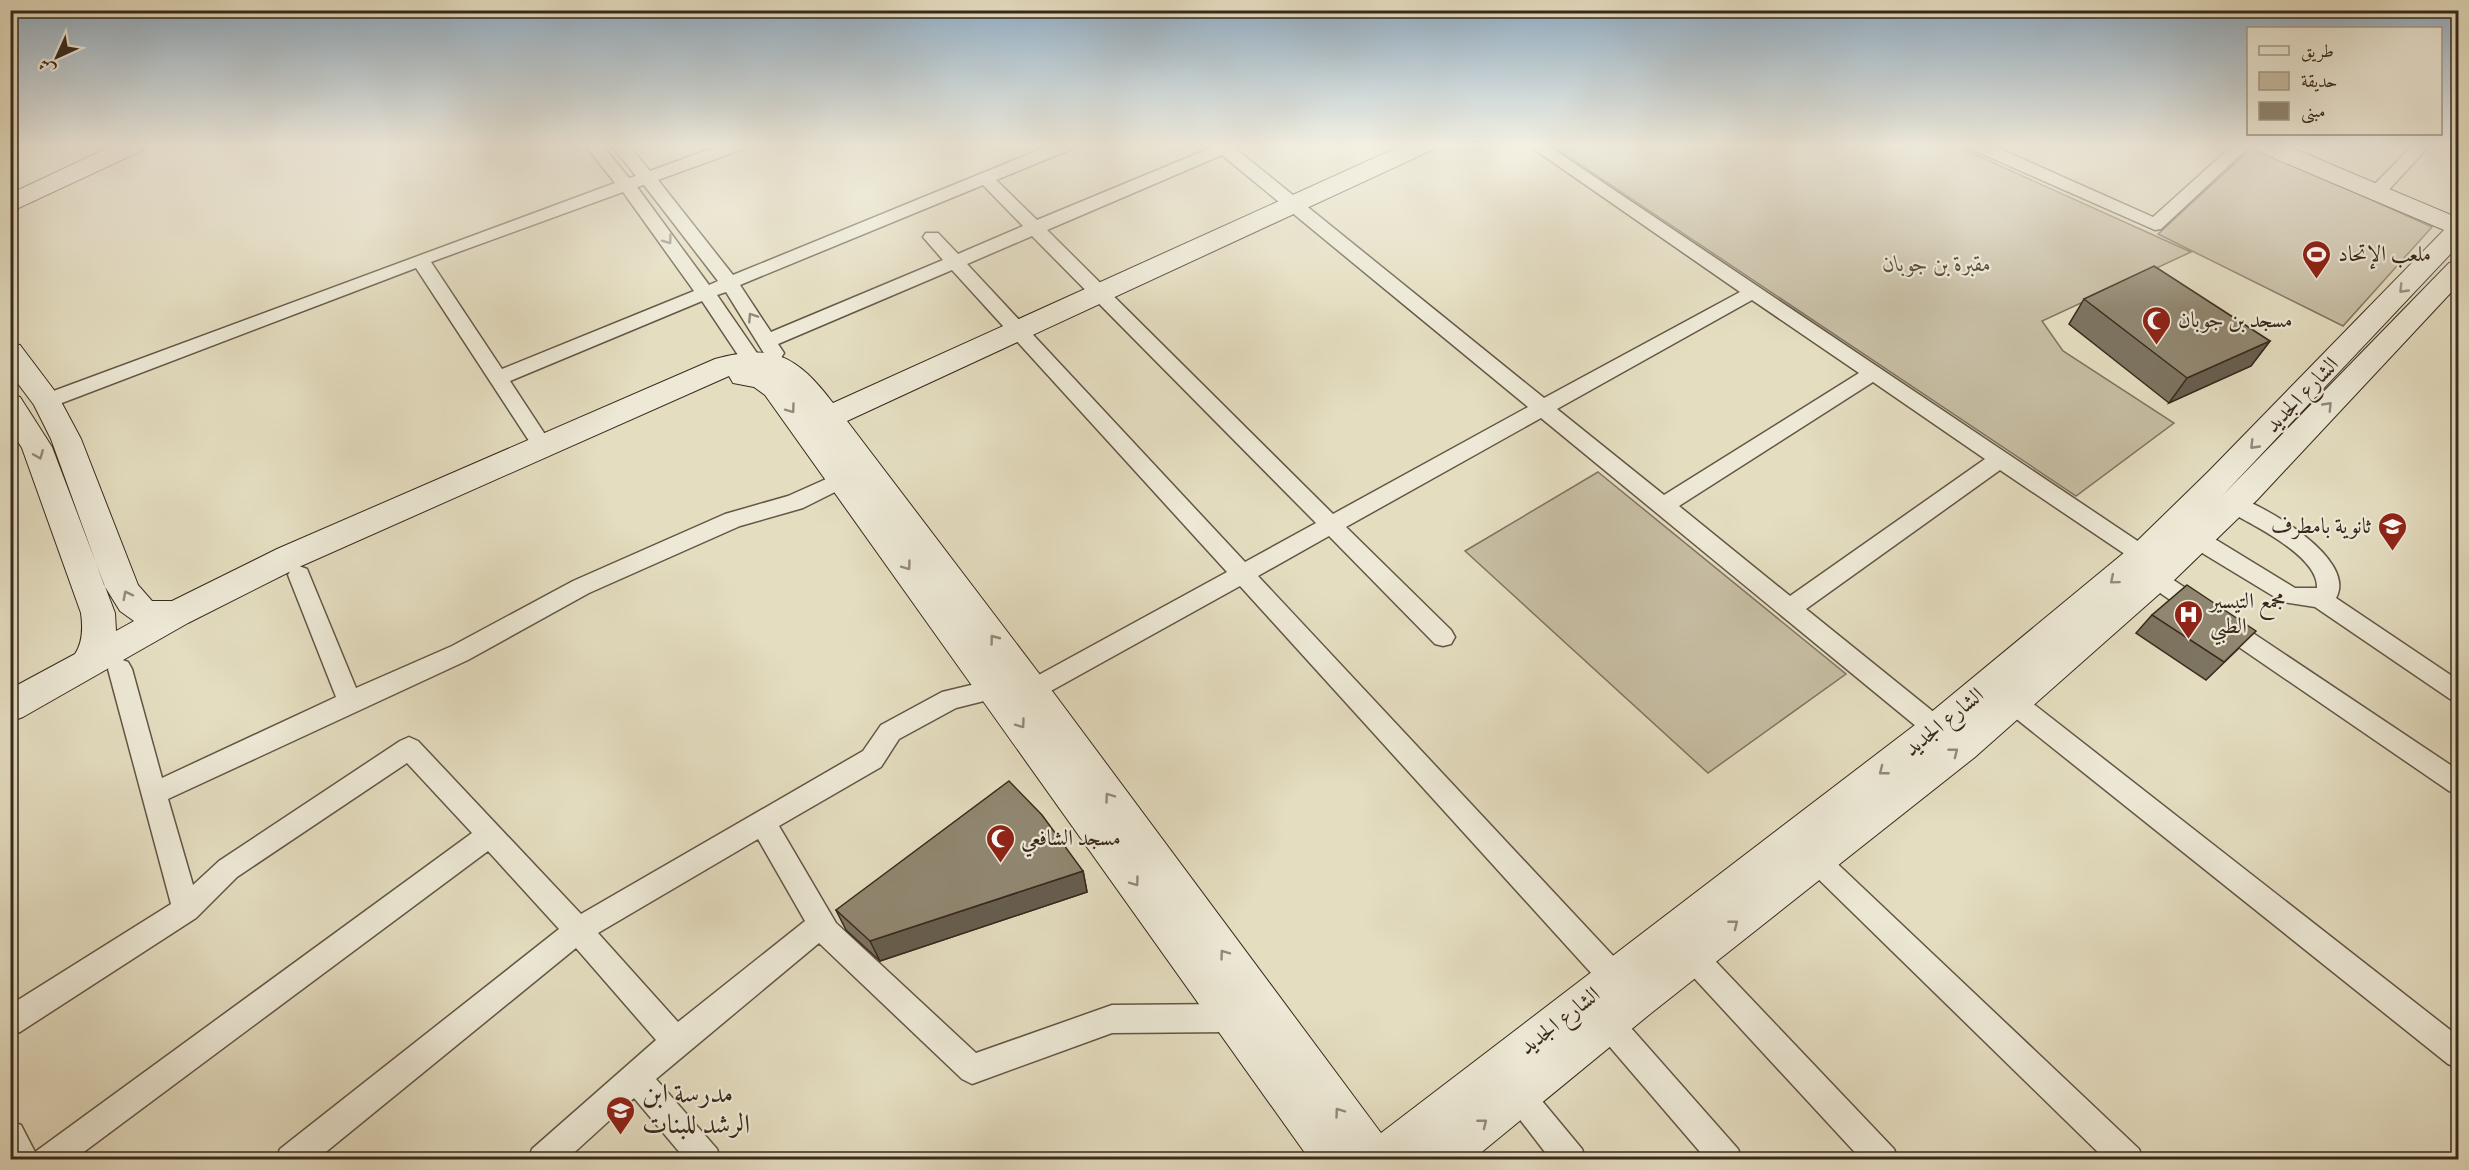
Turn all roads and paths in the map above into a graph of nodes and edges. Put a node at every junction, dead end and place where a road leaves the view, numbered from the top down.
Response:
1 (587, 200) edge
2 (638, 200) edge
3 (665, 200) edge
4 (933, 200) edge
5 (1007, 200) edge
6 (1103, 200) edge
7 (1287, 200) edge
8 (1305, 200) edge
9 (1617, 200) edge
10 (2099, 200) edge
11 (2184, 200) edge
12 (2394, 200) edge
13 (1293, 205) junction
14 (1036, 229) junction
15 (2458, 229) edge
16 (932, 237) dead end
17 (420, 260) junction
18 (956, 263) junction
19 (2458, 269) edge
20 (730, 283) junction
21 (1100, 292) junction
22 (1753, 292) junction
23 (706, 293) junction
24 (1017, 330) junction
25 (10, 352) edge
26 (767, 356) junction
27 (1873, 374) junction
28 (498, 378) junction
29 (48, 401) junction
30 (10, 404) edge
31 (1543, 408) junction
32 (828, 417) junction
33 (542, 446) junction
34 (2000, 459) junction
35 (844, 479) junction
36 (2234, 504) junction
37 (1663, 506) junction
38 (1331, 525) junction
39 (2197, 539) junction
40 (97, 562) junction
41 (2153, 568) junction
42 (299, 574) junction
43 (1240, 574) junction
44 (2320, 599) junction
45 (1789, 609) junction
46 (176, 614) junction
47 (1443, 637) dead end
48 (86, 677) junction
49 (996, 689) junction
50 (1032, 690) junction
51 (2458, 692) edge
52 (350, 702) junction
53 (2013, 702) junction
54 (10, 707) edge
55 (1937, 729) junction
56 (10, 732) edge
57 (2458, 783) edge
58 (155, 793) junction
59 (763, 823) junction
60 (490, 835) junction
61 (1816, 860) junction
62 (186, 909) junction
63 (822, 924) junction
64 (578, 930) junction
65 (1692, 956) junction
66 (1625, 989) junction
67 (1232, 1018) junction
68 (10, 1022) edge
69 (1607, 1022) junction
70 (676, 1041) junction
71 (2458, 1054) edge
72 (636, 1078) junction
73 (1518, 1094) junction
74 (10, 1136) edge
75 (23, 1160) edge
76 (47, 1160) edge
77 (291, 1160) edge
78 (543, 1160) edge
79 (706, 1160) edge
80 (1337, 1160) edge
81 (1373, 1160) edge
82 (1382, 1160) edge
83 (1437, 1160) edge
84 (1571, 1160) edge
85 (1726, 1160) edge
86 (1883, 1160) edge
87 (2128, 1160) edge

1 - 17 street
2 -> 23 street
3 - 20 street
4 - 20 street
5 - 14 street
6 - 14 street
7 - 13 street
8 - 13 street
9 - 22 street
10 - 11 street
12 - 15 street
13 - 21 street
13 - 31 street
14 - 18 street
14 - 21 street
15 -> 41 street, الشارع الجديد
16 - 18 street
17 - 28 street
17 - 29 street
18 - 24 street
18 - 26 street
36 -> 19 street, الشارع الجديد
20 - 23 street
26 -> 20 street
21 - 24 street
21 - 38 street
22 - 27 street
22 - 31 street
23 - 26 street
23 - 28 street
24 - 32 street
24 - 43 street
25 - 29 street
26 - 32 street
26 - 33 street
27 - 34 street
27 - 37 street
28 - 33 street
29 - 40 street
30 -> 40 street
31 - 37 street
31 - 38 street
50 -> 32 street
33 - 46 street
34 - 41 street
34 - 45 street
42 -> 35 street
35 -> 49 street
35 - 52 street
36 - 39 street, الشارع الجديد
36 - 44 street
37 - 45 street
38 - 43 street
38 - 47 street
39 - 41 street, الشارع الجديد
39 - 44 street
46 -> 40 street
40 - 48 street
41 - 53 street, الشارع الجديد
41 -> 55 street, الشارع الجديد
41 - 57 street
42 - 48 street
42 - 52 street
43 - 50 street
43 - 66 street
44 - 51 street
45 - 55 street
46 - 48 street
48 - 54 street
48 - 56 street
48 - 58 street
49 - 59 street
49 -> 67 street
81 -> 50 street
52 - 58 street
61 -> 53 street, الشارع الجديد
53 - 71 street
55 -> 66 street, الشارع الجديد
58 - 62 street
59 - 63 street
59 - 64 street
60 - 62 street
60 - 64 street
60 - 76 street
65 -> 61 street, الشارع الجديد
61 - 87 street
62 - 68 street
63 - 67 street
63 - 70 street
64 - 70 street
64 - 77 street
65 - 66 street, الشارع الجديد
65 - 86 street
66 - 69 street, الشارع الجديد
66 - 82 street, الشارع الجديد
67 - 80 street
69 - 73 street, الشارع الجديد
69 - 85 street
70 - 72 street
72 - 78 street
72 - 79 street
83 -> 73 street, الشارع الجديد
73 - 84 street
74 - 75 street

